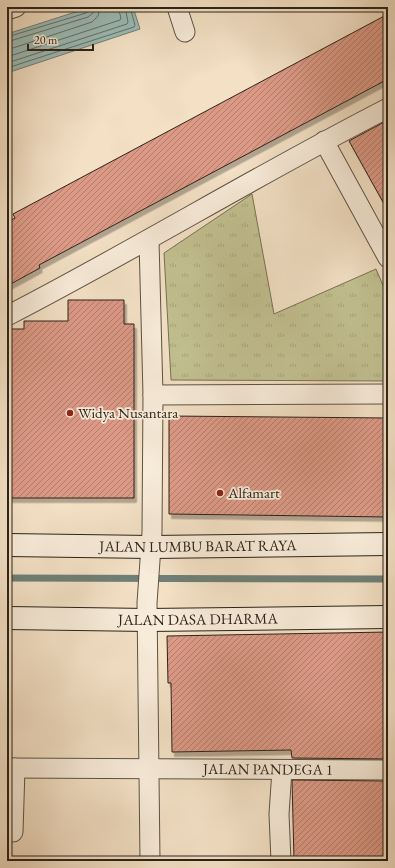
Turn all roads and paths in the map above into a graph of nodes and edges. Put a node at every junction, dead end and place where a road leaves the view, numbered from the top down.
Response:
1 (16, 7) edge
2 (177, 7) edge
3 (7, 10) edge
4 (185, 32) dead end
5 (388, 108) edge
6 (324, 141) junction
7 (149, 240) junction
8 (388, 258) edge
9 (7, 316) edge
10 (388, 394) edge
11 (153, 395) junction
12 (388, 544) edge
13 (7, 545) edge
14 (151, 556) junction
15 (148, 611) junction
16 (388, 617) edge
17 (7, 618) edge
18 (11, 768) edge
19 (149, 769) junction
20 (282, 770) junction
21 (388, 770) edge
22 (13, 832) dead end
23 (150, 861) edge
24 (281, 861) edge

1 - 3 street
2 - 4 street
5 - 6 street
6 - 7 street
6 - 8 street
7 - 9 street
7 - 11 street
10 - 11 street
11 - 14 street
12 - 14 street, JALAN LUMBU BARAT RAYA
13 - 14 street, JALAN LUMBU BARAT RAYA
14 - 15 street
15 - 16 street, JALAN DASA DHARMA
15 - 17 street, JALAN DASA DHARMA
15 - 19 street
18 - 19 street, JALAN PANDEGA 1
18 - 22 street
19 - 20 street, JALAN PANDEGA 1
19 - 23 street
20 - 21 street, JALAN PANDEGA 1
20 - 24 street

